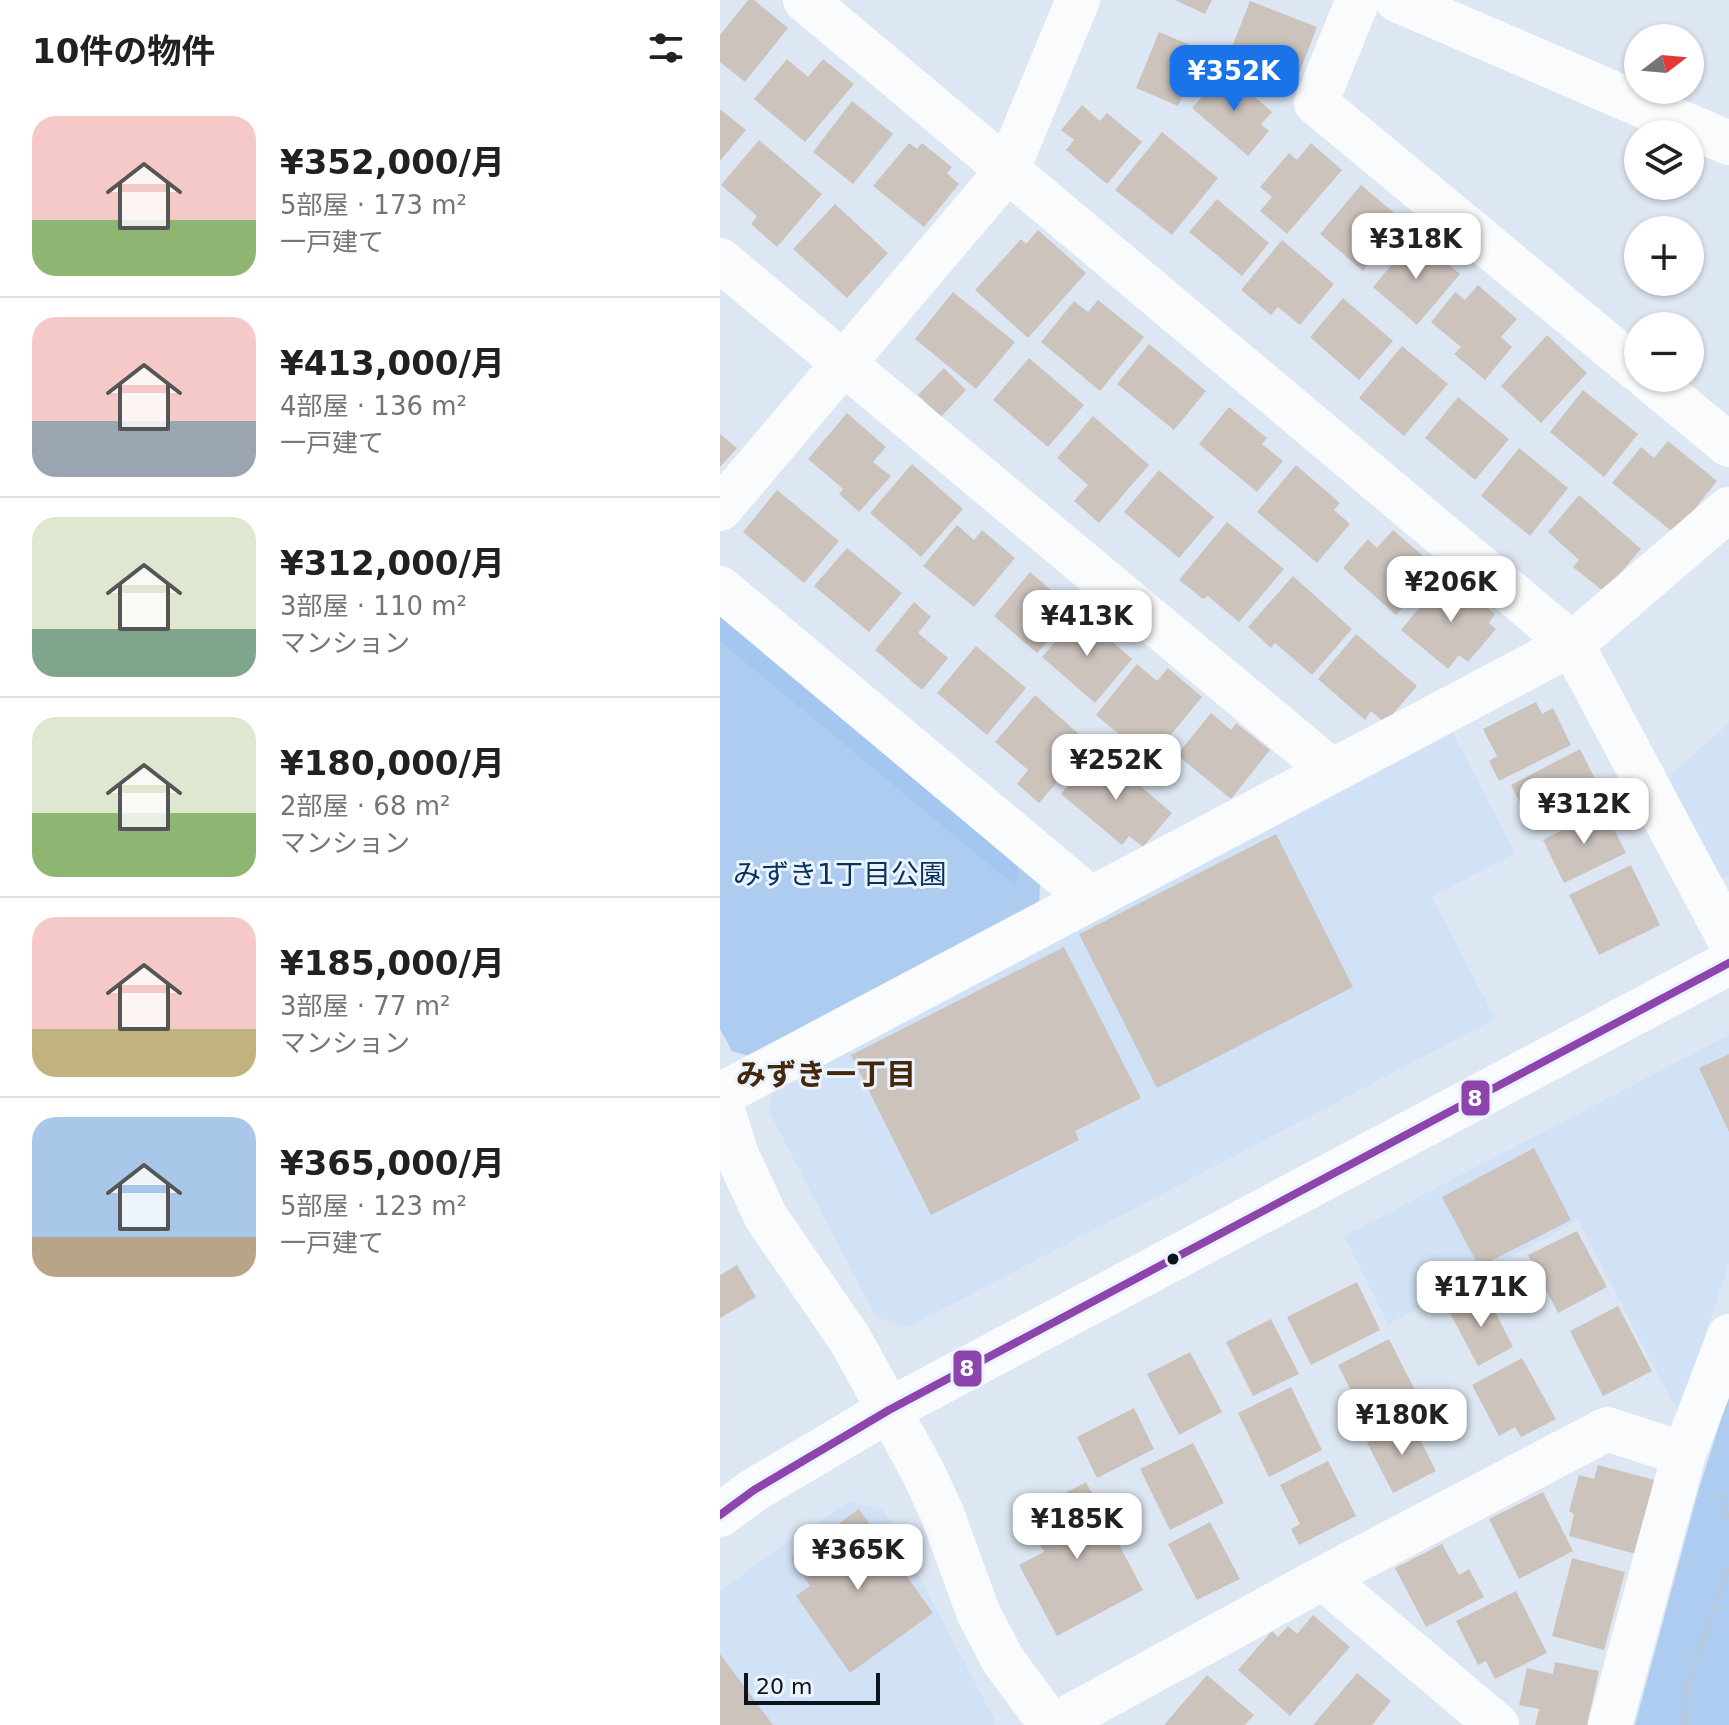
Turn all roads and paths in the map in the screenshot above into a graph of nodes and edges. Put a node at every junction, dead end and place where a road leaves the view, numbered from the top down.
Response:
1 (805, 0) edge
2 (1078, 0) edge
3 (1358, 0) edge
4 (1397, 0) edge
5 (1729, 143) edge
6 (1007, 171) junction
7 (720, 260) edge
8 (1624, 358) edge
9 (843, 363) junction
10 (1665, 392) edge
11 (1729, 445) edge
12 (720, 509) edge
13 (1729, 509) edge
14 (720, 588) edge
15 (1572, 644) junction
16 (1332, 771) junction
17 (1090, 898) junction
18 (1729, 939) edge
19 (1729, 963) edge
20 (720, 1098) edge
21 (1729, 1336) edge
22 (889, 1410) junction
23 (1684, 1454) junction
24 (1724, 1485) dead end
25 (720, 1515) edge
26 (1729, 1520) edge
27 (1729, 1567) edge
28 (1323, 1578) junction
29 (1053, 1725) edge
30 (1497, 1725) edge
31 (1610, 1725) edge
32 (1684, 1725) edge

1 - 6 street
2 - 6 street
3 - 8 street
4 - 5 street
6 - 9 street
6 - 15 street
7 - 9 street
9 - 12 street
9 - 16 street
10 - 11 street
13 - 15 street
14 - 17 street
15 - 16 street
15 - 18 street
16 - 17 street
17 - 20 street
19 - 22 street
20 - 22 street
21 - 23 street
22 - 25 street
22 - 29 street
23 - 28 street
23 - 31 street
24 - 26 path
27 - 32 path
28 - 29 street
28 - 30 street

